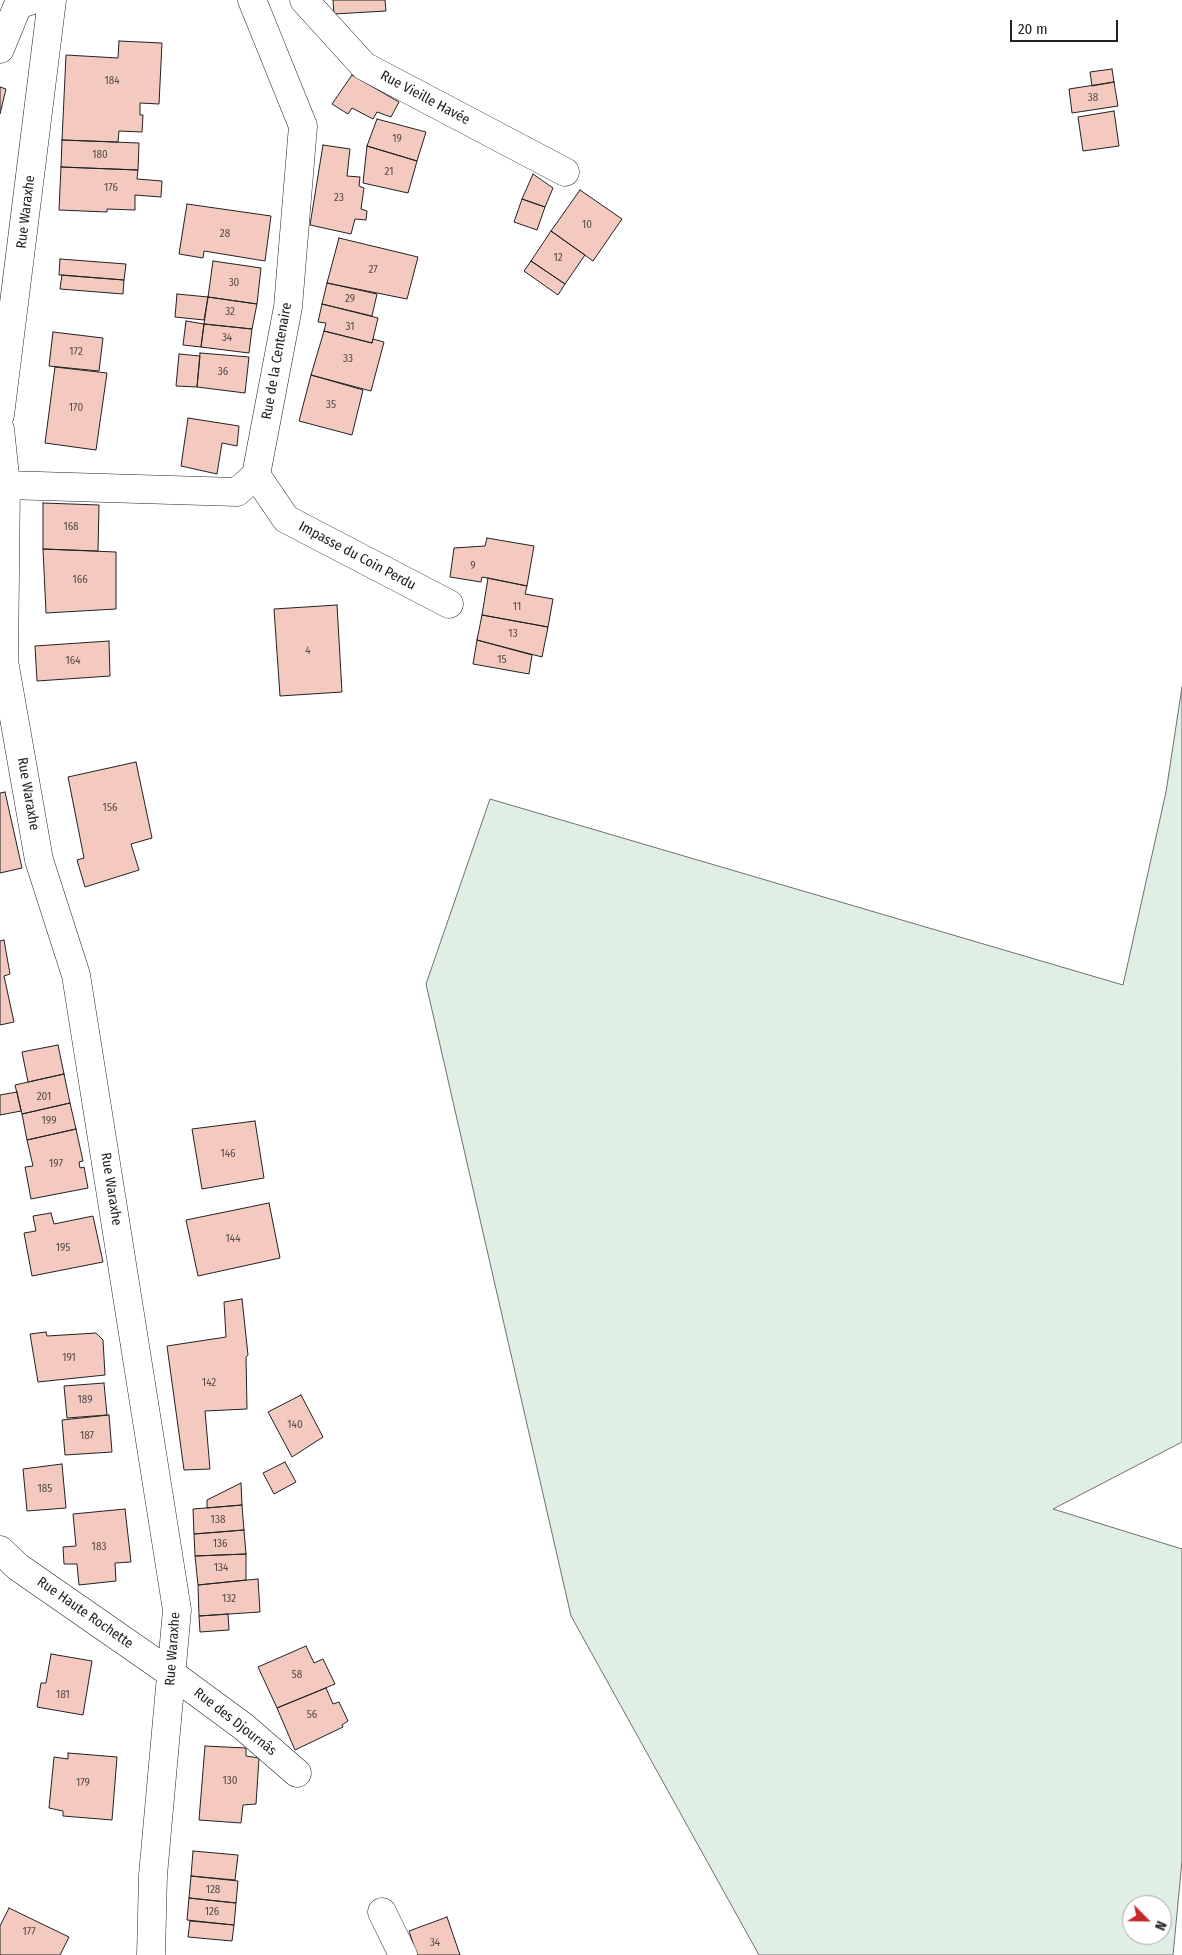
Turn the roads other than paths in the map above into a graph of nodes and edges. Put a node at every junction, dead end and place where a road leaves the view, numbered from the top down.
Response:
1 (252, 0) edge
2 (304, 0) edge
3 (45, 3) edge
4 (0, 48) edge
5 (565, 172) dead end
6 (0, 415) edge
7 (0, 429) edge
8 (256, 475) junction
9 (6, 485) junction
10 (449, 604) dead end
11 (0, 1550) edge
12 (172, 1674) junction
13 (297, 1772) dead end
14 (382, 1912) dead end
15 (151, 1955) edge
16 (403, 1955) edge

1 - 8 street, Rue de la Centenaire
2 - 5 street, Rue Vieille Havée
3 - 4 street
3 - 6 street, Rue Waraxhe
7 - 9 street, Rue Waraxhe
8 - 9 street
8 - 10 street, Impasse du Coin Perdu
9 - 12 street, Rue Waraxhe
11 - 12 street, Rue Haute Rochette
12 - 13 street, Rue des Djournâs
12 - 15 street, Rue Waraxhe
14 - 16 street

